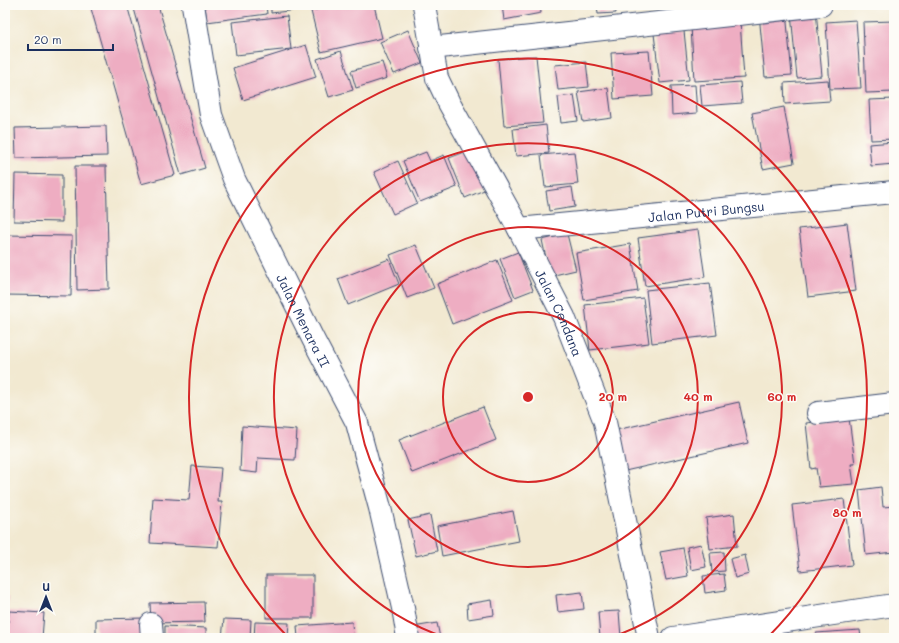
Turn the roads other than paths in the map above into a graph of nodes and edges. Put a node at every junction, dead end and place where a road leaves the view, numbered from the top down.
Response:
1 (193, 5) edge
2 (424, 5) edge
3 (821, 5) edge
4 (431, 48) junction
5 (894, 192) edge
6 (519, 229) junction
7 (894, 404) edge
8 (818, 413) dead end
9 (894, 605) edge
10 (408, 638) edge
11 (649, 638) edge
12 (673, 638) edge

1 - 10 street, Jalan Menara II
2 - 4 street, Jalan Cendana
3 - 4 street
4 - 6 street, Jalan Cendana
5 - 6 street, Jalan Putri Bungsu
6 - 11 street, Jalan Cendana
7 - 8 street
9 - 12 street

